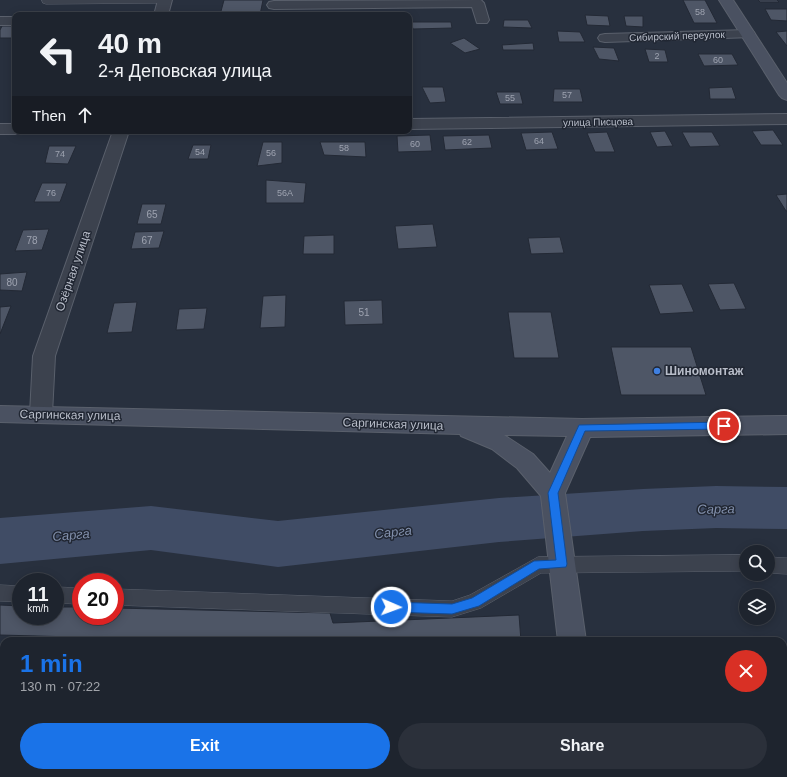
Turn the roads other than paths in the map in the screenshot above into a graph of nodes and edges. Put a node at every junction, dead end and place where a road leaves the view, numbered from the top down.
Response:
1 (47, 0) edge
2 (160, 0) edge
3 (165, 0) edge
4 (726, 0) edge
5 (274, 7) edge
6 (162, 12) edge
7 (462, 12) junction
8 (0, 21) edge
9 (12, 21) edge
10 (748, 34) junction
11 (605, 38) dead end
12 (787, 96) edge
13 (787, 119) edge
14 (412, 124) edge
15 (0, 129) edge
16 (12, 129) edge
17 (120, 134) edge
18 (0, 414) edge
19 (40, 414) junction
20 (787, 425) edge
21 (458, 426) junction
22 (582, 428) junction
23 (553, 493) junction
24 (560, 553) junction
25 (739, 563) edge
26 (775, 565) edge
27 (787, 566) edge
28 (0, 593) edge
29 (12, 594) edge
30 (124, 597) edge
31 (571, 637) edge

1 - 2 lane
3 - 6 street
4 - 10 street
5 - 7 street
7 - 7 street
8 - 9 street
10 - 11 street, Сибирский переулок
10 - 12 street
13 - 14 street, улица Писцова
15 - 16 street
17 - 19 street, Озёрная улица
18 - 19 street, Саргинская улица
19 - 21 street, Саргинская улица
20 - 22 street, Саргинская улица
21 - 22 street, Саргинская улица
21 - 23 street
22 - 23 street
23 - 24 street
24 - 25 lane
24 - 30 lane
24 - 31 street
26 - 27 lane
28 - 29 lane

